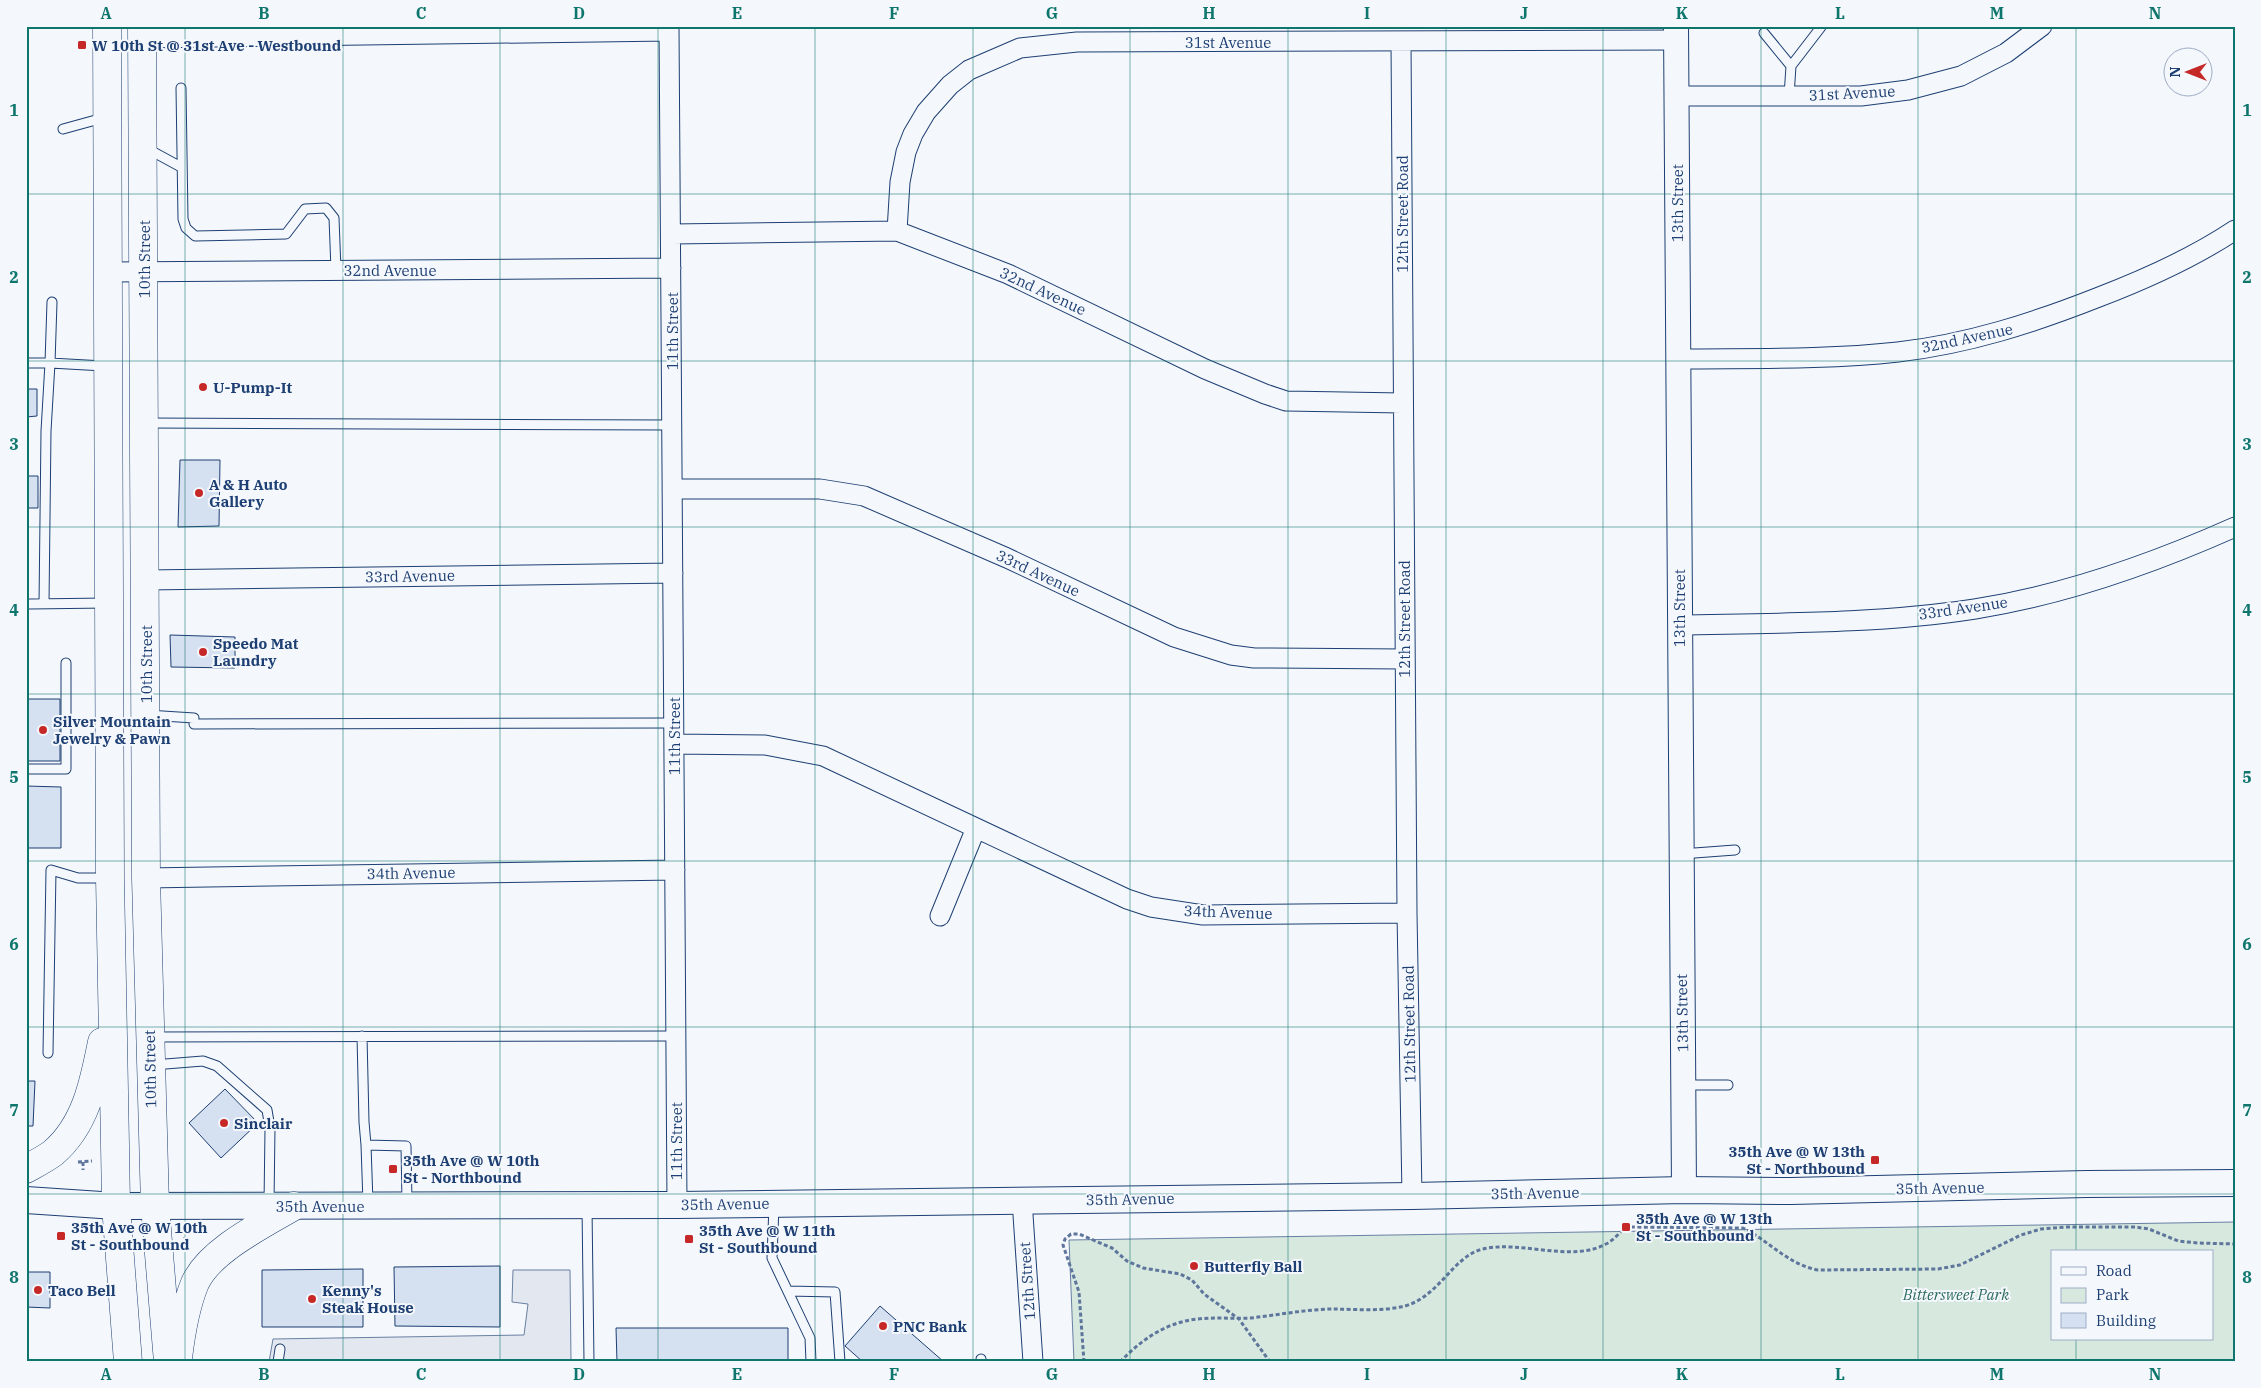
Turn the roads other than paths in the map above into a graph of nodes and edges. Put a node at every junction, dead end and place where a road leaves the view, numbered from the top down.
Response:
1 (107, 26) edge
2 (2042, 26) edge
3 (1821, 27) edge
4 (669, 29) edge
5 (142, 32) edge
6 (233, 32) edge
7 (1676, 33) edge
8 (1764, 33) dead end
9 (1401, 41) junction
10 (1791, 66) junction
11 (181, 88) dead end
12 (1676, 96) junction
13 (1789, 96) junction
14 (108, 116) junction
15 (63, 129) dead end
16 (143, 146) junction
17 (181, 167) junction
18 (2235, 230) edge
19 (897, 231) junction
20 (672, 234) junction
21 (671, 268) junction
22 (336, 270) junction
23 (109, 272) junction
24 (144, 272) junction
25 (52, 302) dead end
26 (1678, 359) junction
27 (26, 363) edge
28 (50, 363) junction
29 (109, 366) junction
30 (1402, 403) junction
31 (145, 423) junction
32 (672, 425) junction
33 (109, 427) junction
34 (672, 489) junction
35 (2235, 527) edge
36 (673, 573) junction
37 (146, 580) junction
38 (110, 603) junction
39 (30, 604) dead end
40 (44, 604) junction
41 (1679, 625) junction
42 (1404, 659) junction
43 (66, 664) dead end
44 (146, 715) junction
45 (674, 723) junction
46 (674, 744) junction
47 (146, 758) junction
48 (26, 769) edge
49 (976, 828) junction
50 (1734, 850) dead end
51 (1681, 854) junction
52 (675, 870) junction
53 (110, 878) junction
54 (146, 878) junction
55 (1406, 913) junction
56 (940, 916) dead end
57 (112, 986) junction
58 (362, 1036) junction
59 (676, 1036) junction
60 (149, 1037) junction
61 (48, 1053) dead end
62 (150, 1065) junction
63 (1683, 1085) junction
64 (1728, 1085) dead end
65 (366, 1145) junction
66 (26, 1169) edge
67 (2235, 1183) edge
68 (1684, 1190) junction
69 (1412, 1196) junction
70 (26, 1200) edge
71 (1022, 1200) junction
72 (774, 1203) junction
73 (677, 1204) junction
74 (407, 1205) junction
75 (587, 1205) junction
76 (116, 1206) junction
77 (155, 1206) junction
78 (282, 1206) junction
79 (368, 1206) junction
80 (788, 1291) junction
81 (280, 1350) dead end
82 (128, 1362) edge
83 (168, 1362) edge
84 (177, 1362) edge
85 (278, 1362) edge
86 (589, 1362) edge
87 (811, 1362) edge
88 (840, 1362) edge
89 (1032, 1362) edge

1 - 14 main road
2 - 13 street, 31st Avenue
3 - 10 lane
4 - 6 street
4 - 20 street
5 - 6 street
5 - 16 main road, 10th Street
7 - 9 street, 31st Avenue
7 - 12 street, 13th Street
8 - 10 lane
9 - 19 street, 31st Avenue
9 - 30 street, 12th Street Road
10 - 13 lane
11 - 17 lane
12 - 13 street, 31st Avenue
12 - 26 street, 13th Street
14 - 15 lane
14 - 23 main road
16 - 17 lane
16 - 24 main road, 10th Street
17 - 22 lane
18 - 26 street, 32nd Avenue
19 - 20 street, 32nd Avenue
19 - 30 street, 32nd Avenue
20 - 21 street, 11th Street
21 - 22 street, 32nd Avenue
21 - 32 street, 11th Street
22 - 24 street, 32nd Avenue
23 - 24 street, 32nd Avenue
23 - 29 main road
24 - 31 main road, 10th Street
25 - 28 lane
26 - 41 street, 13th Street
27 - 28 lane
28 - 29 lane
28 - 40 lane
29 - 33 main road
30 - 42 street, 12th Street Road
31 - 32 lane
31 - 37 main road, 10th Street
32 - 34 street, 11th Street
33 - 37 main road
33 - 38 main road
34 - 36 street, 11th Street
34 - 42 street, 33rd Avenue
35 - 41 street, 33rd Avenue
36 - 37 street, 33rd Avenue
36 - 45 street, 11th Street
37 - 44 main road, 10th Street
38 - 40 lane
38 - 47 main road
38 - 53 main road
39 - 40 lane
41 - 51 street, 13th Street
42 - 55 street, 12th Street Road
43 - 48 lane
44 - 45 lane
44 - 47 main road, 10th Street
45 - 46 street, 11th Street
46 - 49 street, 34th Avenue
46 - 52 street, 11th Street
47 - 54 main road, 10th Street
49 - 55 street, 34th Avenue
49 - 56 street
50 - 51 lane
51 - 63 street, 13th Street
52 - 54 street, 34th Avenue
52 - 59 street, 11th Street
53 - 57 main road
53 - 61 lane
54 - 60 main road, 10th Street
55 - 69 street, 12th Street Road
57 - 66 main road
57 - 76 main road
58 - 59 lane
58 - 60 lane
58 - 65 lane
59 - 73 street, 11th Street
60 - 62 main road, 10th Street
62 - 77 main road, 10th Street
62 - 78 lane
63 - 64 lane
63 - 68 street, 13th Street
65 - 74 lane
65 - 79 lane
67 - 68 main road, 35th Avenue
68 - 69 main road, 35th Avenue
69 - 71 main road, 35th Avenue
70 - 76 main road, 35th Avenue
71 - 72 main road, 35th Avenue
71 - 89 street, 12th Street
72 - 73 main road, 35th Avenue
72 - 80 lane
73 - 75 main road, 35th Avenue
74 - 75 main road, 35th Avenue
74 - 79 main road, 35th Avenue
75 - 86 lane
76 - 77 main road, 35th Avenue
76 - 82 main road
77 - 78 main road, 35th Avenue
77 - 83 main road, 10th Street
78 - 79 main road, 35th Avenue
78 - 84 main road
80 - 87 lane
80 - 88 lane
81 - 85 lane

